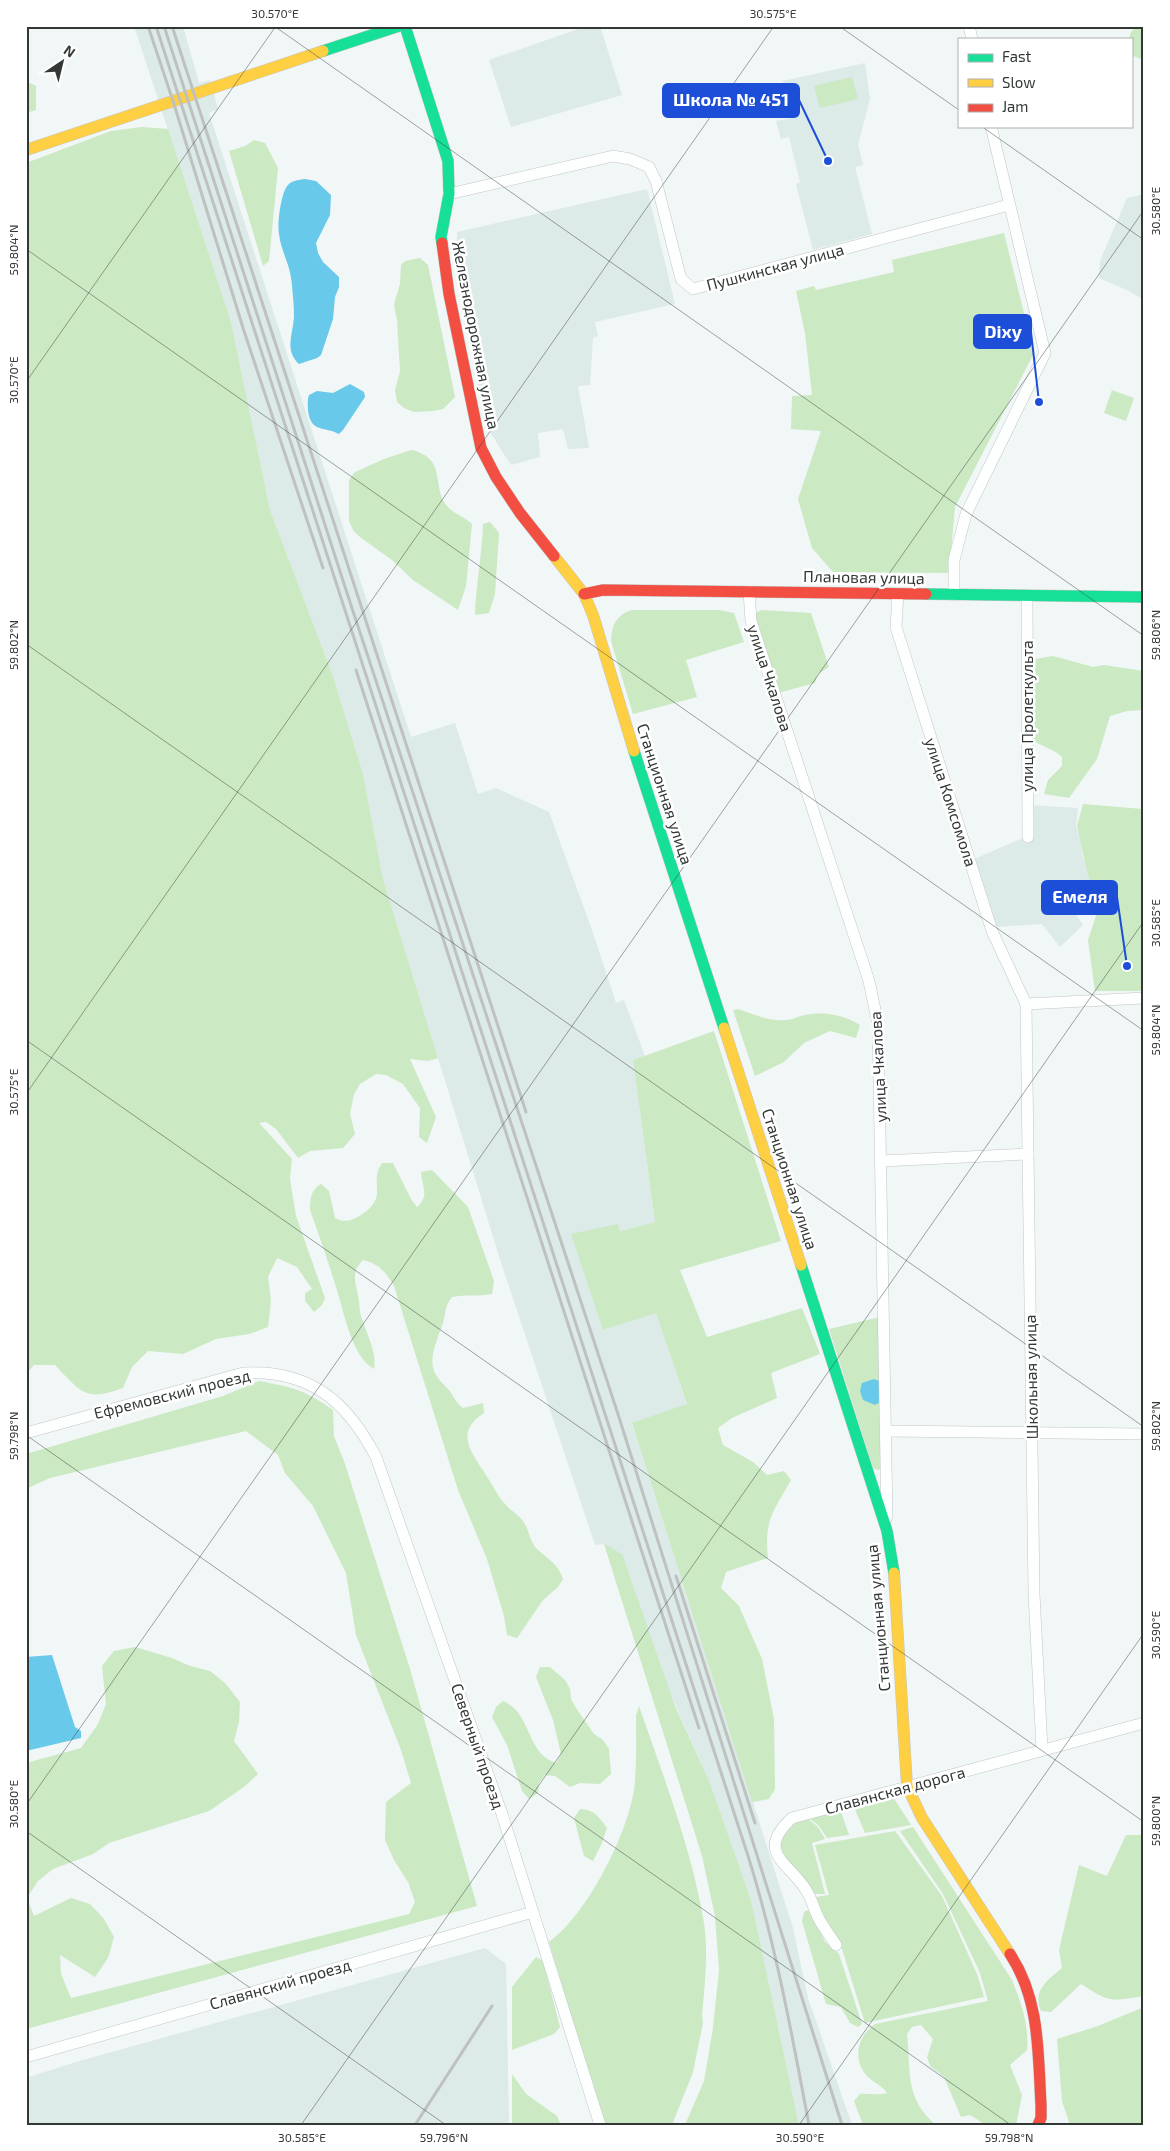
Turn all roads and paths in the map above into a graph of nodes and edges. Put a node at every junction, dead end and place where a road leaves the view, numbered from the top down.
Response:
1 (399, 26) edge
2 (405, 26) edge
3 (991, 128) edge
4 (26, 150) edge
5 (449, 194) junction
6 (1009, 205) junction
7 (749, 592) junction
8 (584, 594) junction
9 (898, 594) junction
10 (954, 594) junction
11 (1026, 595) junction
12 (1144, 597) edge
13 (1028, 837) dead end
14 (1144, 998) edge
15 (1026, 1004) junction
16 (1028, 1154) junction
17 (882, 1162) junction
18 (318, 1389) joint
19 (886, 1431) junction
20 (26, 1433) edge
21 (1032, 1433) junction
22 (1144, 1434) edge
23 (886, 1478) junction
24 (869, 1479) junction
25 (887, 1532) junction
26 (1144, 1723) edge
27 (1042, 1749) junction
28 (908, 1786) junction
29 (533, 1912) junction
30 (836, 1945) dead end
31 (26, 2057) edge
32 (600, 2125) edge
33 (1038, 2125) edge

1 - 4 street
2 - 5 street, Железнодорожная улица
3 - 6 street
5 - 6 street, Пушкинская улица
5 - 8 street, Железнодорожная улица
6 - 10 street
7 - 8 street, Плановая улица
7 - 9 street, Плановая улица
7 - 17 street, улица Чкалова
8 - 24 street, Станционная улица
9 - 10 street, Плановая улица
9 - 15 street, улица Комсомола
10 - 11 street, Плановая улица
11 - 12 street, Плановая улица
11 - 13 street, улица Пролеткульта
14 - 15 street
15 - 16 street, Школьная улица
16 - 17 street
16 - 21 street, Школьная улица
17 - 19 street, улица Чкалова
18 - 20 street, Ефремовский проезд
18 - 29 street, Северный проезд
19 - 21 street
19 - 23 street, улица Чкалова
21 - 22 street
21 - 27 street, Школьная улица
23 - 24 street
23 - 25 street, улица Чкалова
24 - 25 street, Станционная улица
25 - 28 street, Станционная улица
26 - 27 street, Славянская дорога
27 - 28 street, Славянская дорога
28 - 30 street, Славянская дорога
28 - 33 street, Станционная улица
29 - 31 street, Славянский проезд
29 - 32 street, Северный проезд

